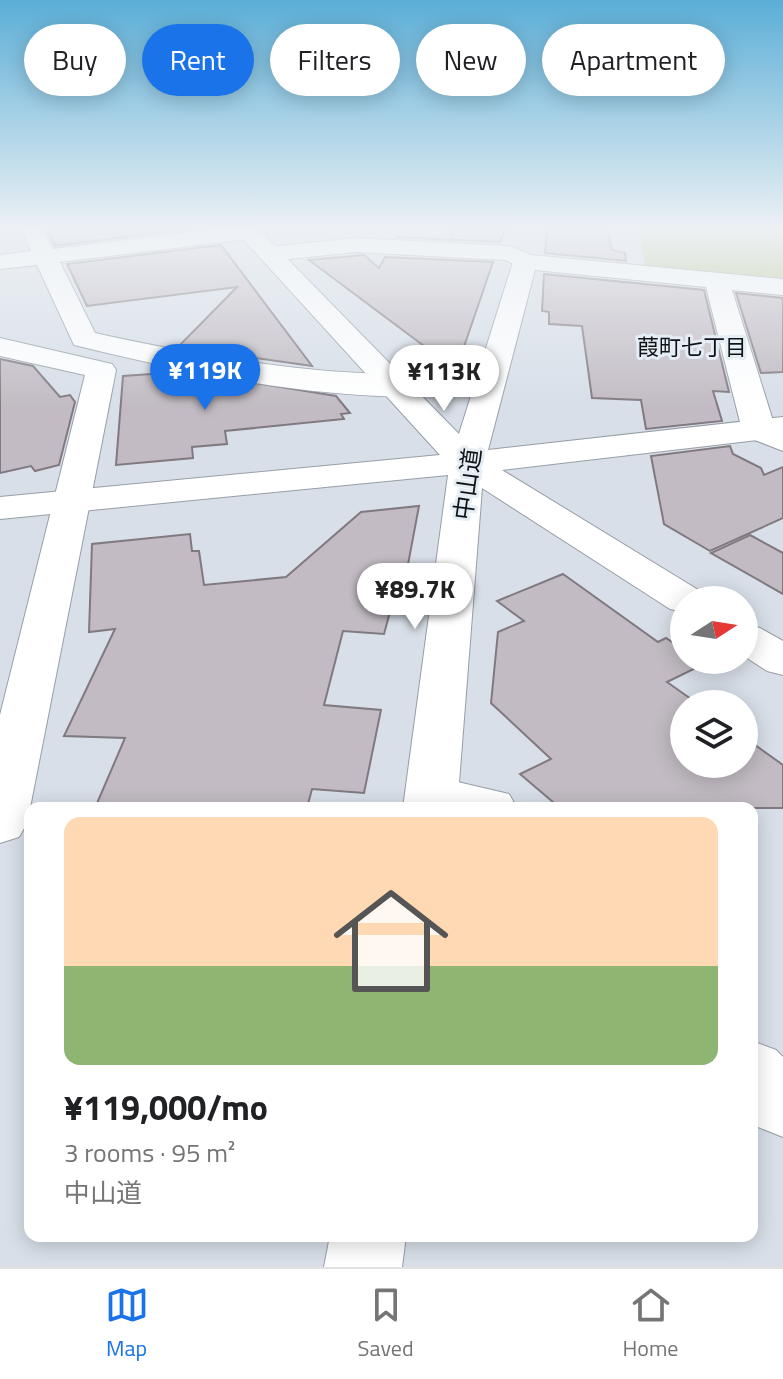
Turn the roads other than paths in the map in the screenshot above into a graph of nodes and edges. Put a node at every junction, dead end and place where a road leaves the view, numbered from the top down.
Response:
1 (62, 288) edge
2 (301, 288) edge
3 (517, 288) edge
4 (720, 288) edge
5 (0, 320) edge
6 (84, 339) junction
7 (0, 347) edge
8 (490, 380) junction
9 (394, 386) junction
10 (775, 432) edge
11 (467, 463) junction
12 (70, 502) junction
13 (0, 508) edge
14 (670, 591) edge
15 (758, 646) edge
16 (783, 661) edge
17 (431, 801) edge
18 (0, 823) edge
19 (758, 1078) edge
20 (783, 1104) edge
21 (367, 1242) edge
22 (363, 1267) edge

1 - 6 street
2 - 9 street
3 - 8 street, 中山道
4 - 10 street
5 - 6 street
6 - 9 street
7 - 12 street
8 - 9 street
8 - 11 street, 中山道
9 - 11 street
10 - 11 street
11 - 12 street
11 - 14 street
11 - 17 street, 中山道
12 - 13 street
12 - 18 street
15 - 16 street
19 - 20 street
21 - 22 street

